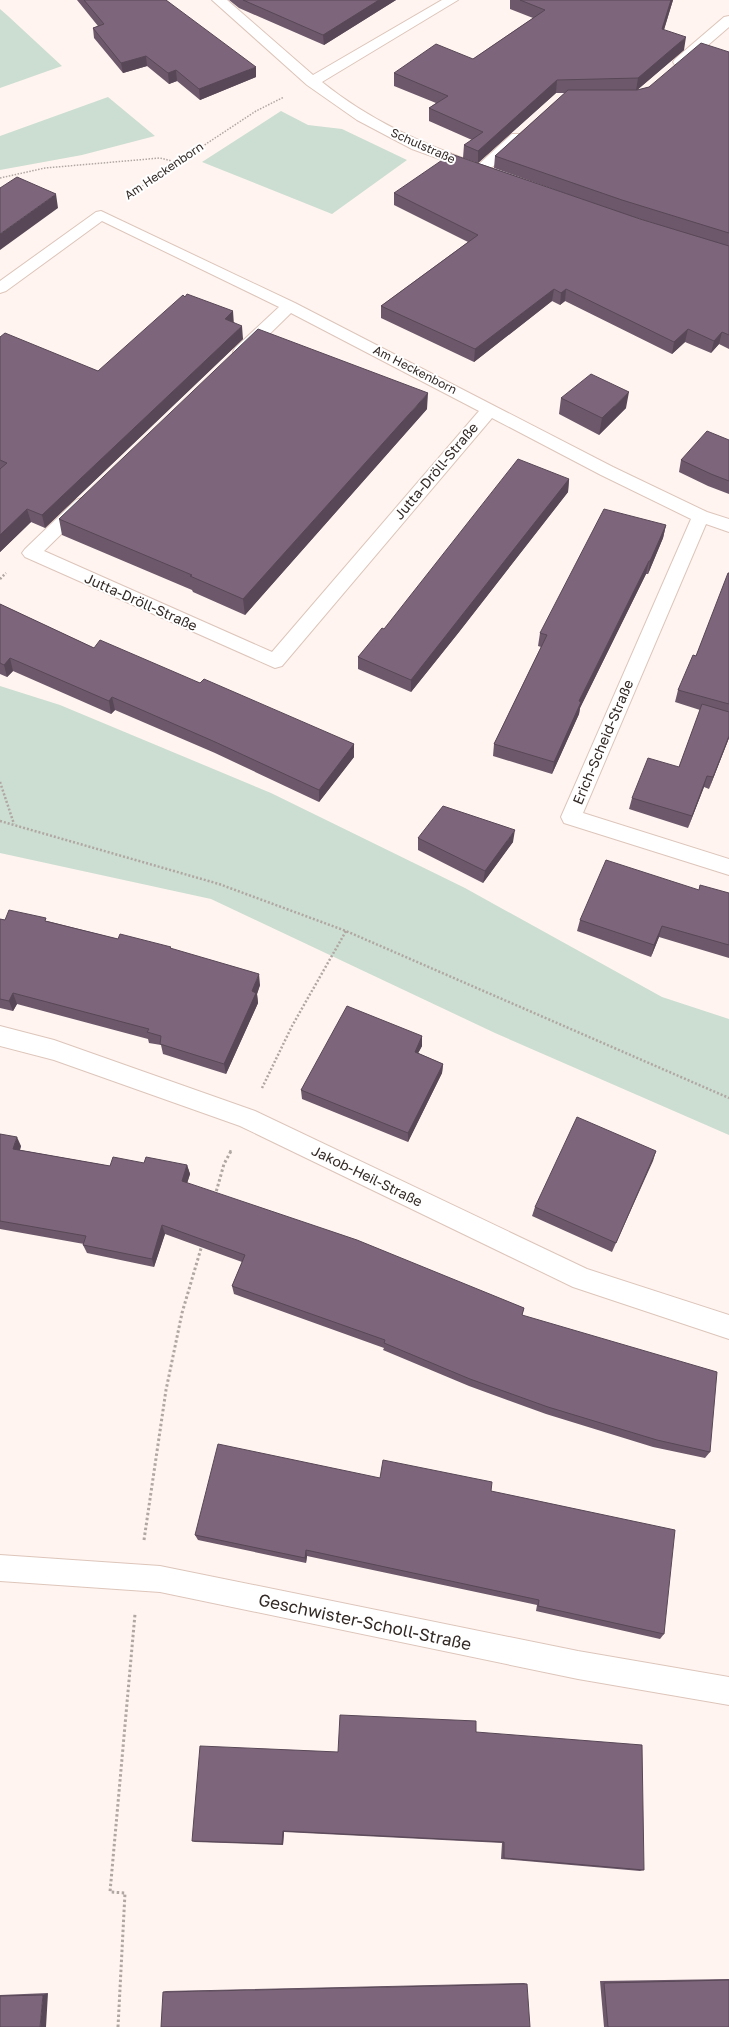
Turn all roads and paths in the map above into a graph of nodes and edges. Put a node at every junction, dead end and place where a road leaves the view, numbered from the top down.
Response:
1 (218, 0) edge
2 (451, 0) edge
3 (729, 20) edge
4 (671, 70) edge
5 (312, 82) junction
6 (527, 129) edge
7 (176, 162) junction
8 (481, 170) junction
9 (495, 176) edge
10 (0, 178) edge
11 (101, 215) junction
12 (0, 288) edge
13 (289, 306) junction
14 (232, 360) edge
15 (490, 409) junction
16 (94, 492) edge
17 (701, 516) junction
18 (729, 526) edge
19 (0, 782) edge
20 (0, 821) edge
21 (14, 824) junction
22 (729, 867) edge
23 (346, 931) junction
24 (0, 1036) edge
25 (729, 1098) edge
26 (247, 1118) junction
27 (214, 1202) edge
28 (203, 1239) edge
29 (729, 1327) edge
30 (0, 1568) edge
31 (139, 1577) junction
32 (729, 1691) edge
33 (118, 2027) edge

1 - 5 street, Schulstraße
2 - 5 street
3 - 4 street
5 - 7 path, Am Heckenborn
5 - 8 street, Schulstraße
6 - 8 street
7 - 10 path
7 - 11 path, Am Heckenborn
8 - 9 street, Schulstraße
11 - 12 street
11 - 13 street, Am Heckenborn
13 - 14 street
13 - 15 street, Am Heckenborn
15 - 16 street, Jutta-Dröll-Straße
15 - 17 street, Am Heckenborn
17 - 18 street, Am Heckenborn
17 - 22 street, Erich-Scheid-Straße
19 - 21 path
20 - 21 path
21 - 23 path
23 - 25 path
23 - 26 path
24 - 26 street, Jakob-Heil-Straße
26 - 27 path
26 - 29 street, Jakob-Heil-Straße
28 - 31 path
30 - 31 street, Geschwister-Scholl-Straße
31 - 32 street, Geschwister-Scholl-Straße
31 - 33 path

